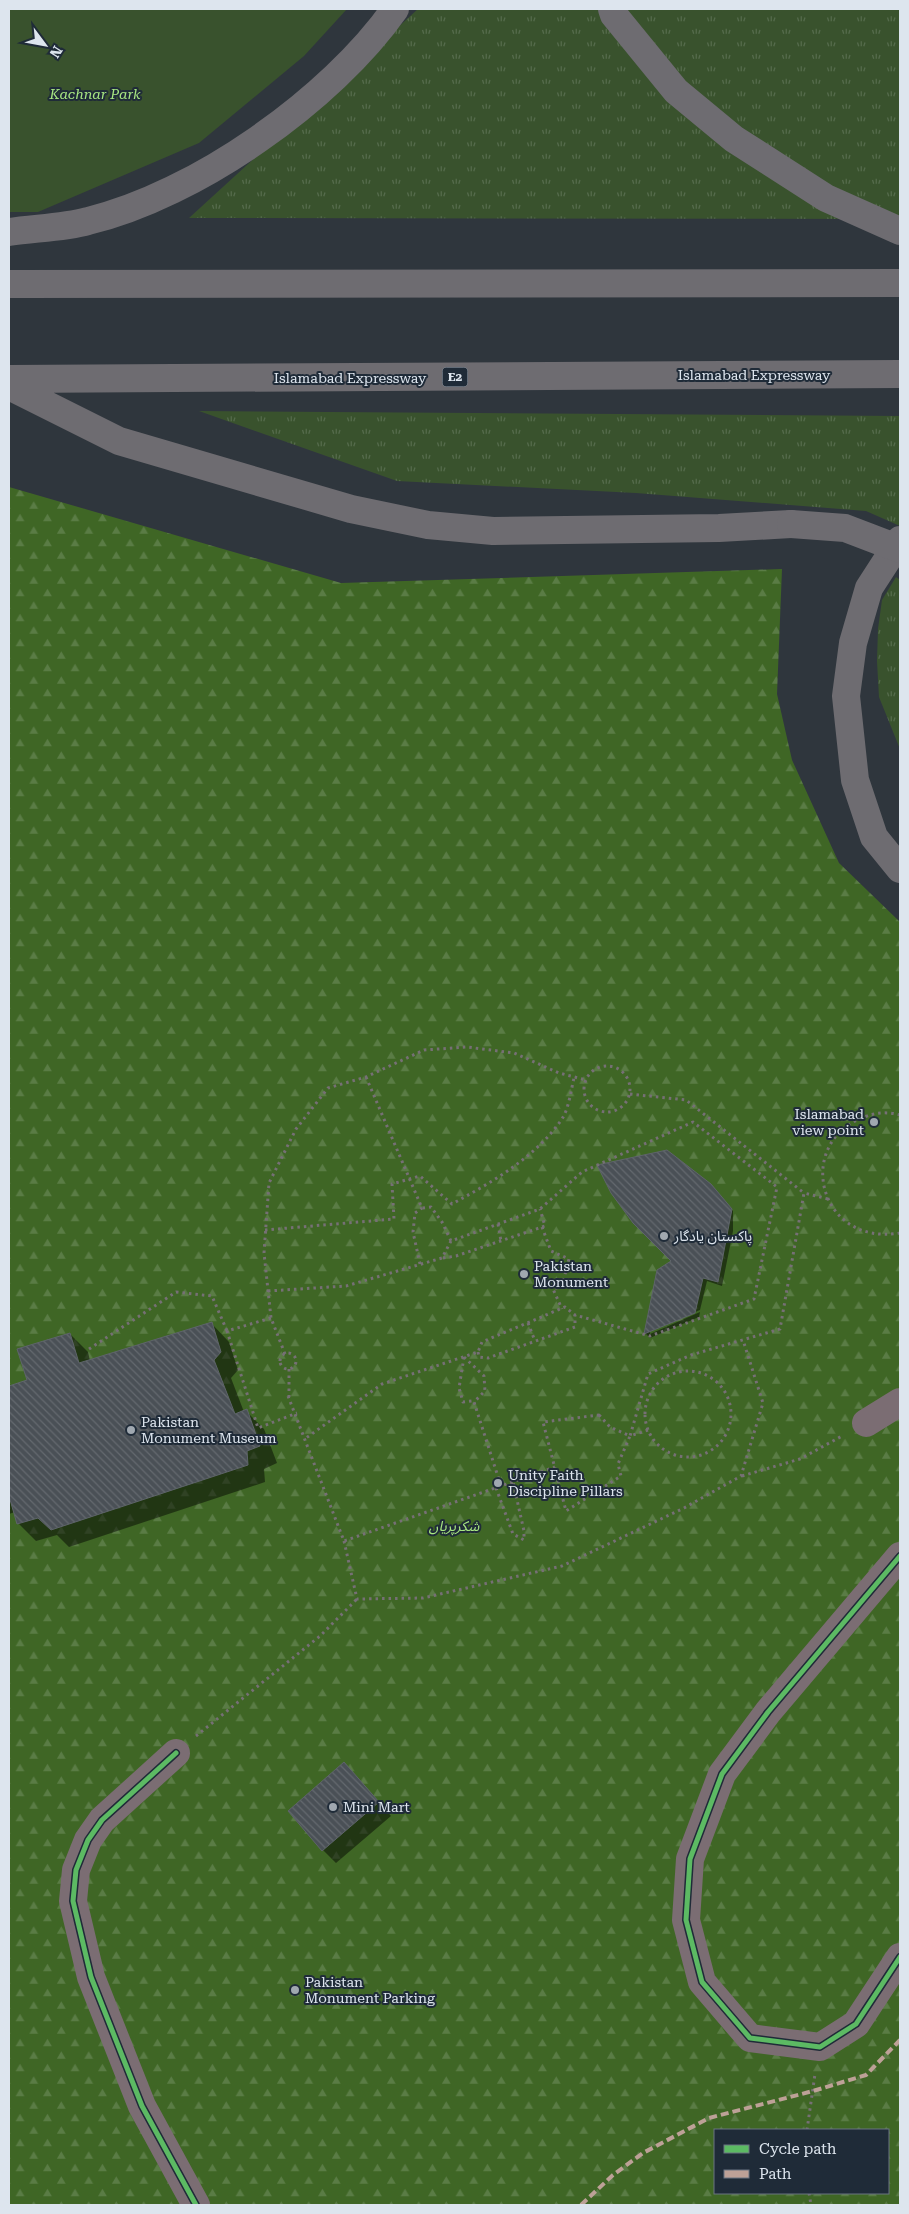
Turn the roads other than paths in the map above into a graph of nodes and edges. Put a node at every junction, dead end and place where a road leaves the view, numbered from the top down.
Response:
1 (395, 9) edge
2 (612, 9) edge
3 (900, 231) edge
4 (9, 232) edge
5 (900, 283) edge
6 (9, 284) edge
7 (900, 374) edge
8 (9, 379) edge
9 (9, 386) edge
10 (900, 540) edge
11 (900, 549) edge
12 (900, 869) edge
13 (900, 1402) edge
14 (866, 1423) road end
15 (900, 1556) edge
16 (176, 1753) road end
17 (900, 1957) edge
18 (196, 2205) edge

1 - 4 highway
2 - 3 highway
5 - 6 highway
7 - 8 highway, Islamabad Expressway / E2
9 - 11 highway, bridge
10 - 12 highway
13 - 14 street
15 - 17 street
16 - 18 street

